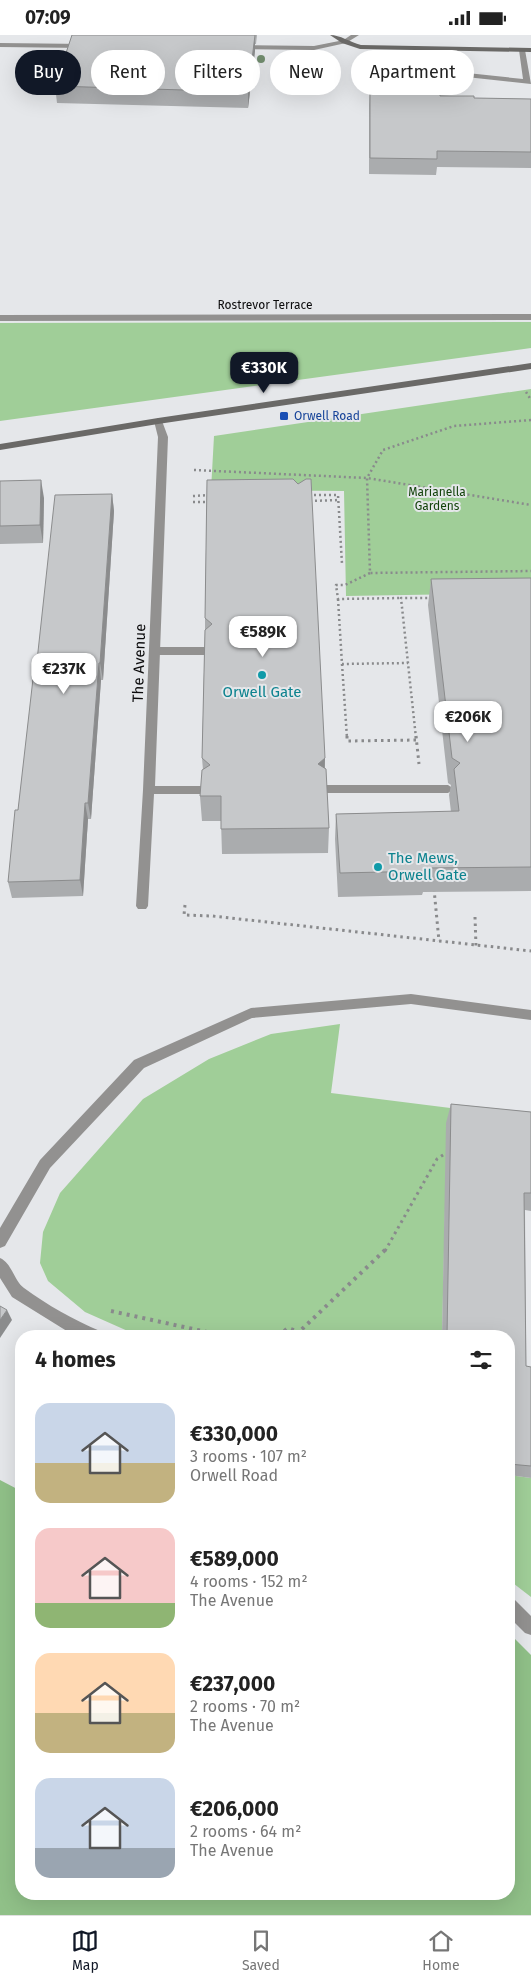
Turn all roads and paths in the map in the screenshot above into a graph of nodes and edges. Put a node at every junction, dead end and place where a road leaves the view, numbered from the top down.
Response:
1 (333, 35) edge
2 (356, 35) edge
3 (344, 42) junction
4 (0, 45) edge
5 (88, 46) edge
6 (235, 47) edge
7 (522, 50) junction
8 (531, 50) edge
9 (474, 76) edge
10 (529, 81) edge
11 (531, 317) edge
12 (0, 318) edge
13 (531, 367) edge
14 (525, 390) dead end
15 (531, 400) edge
16 (531, 420) edge
17 (158, 421) junction
18 (0, 447) edge
19 (194, 470) dead end
20 (367, 478) junction
21 (211, 495) edge
22 (309, 495) edge
23 (193, 496) dead end
24 (339, 500) junction
25 (306, 501) edge
26 (193, 502) dead end
27 (219, 502) edge
28 (531, 505) edge
29 (342, 564) dead end
30 (531, 571) edge
31 (370, 573) junction
32 (401, 598) junction
33 (441, 598) edge
34 (338, 599) junction
35 (154, 651) junction
36 (206, 651) edge
37 (408, 663) junction
38 (342, 664) junction
39 (417, 741) junction
40 (324, 789) edge
41 (422, 789) junction
42 (448, 789) dead end
43 (149, 790) junction
44 (204, 790) edge
45 (433, 885) edge
46 (185, 905) dead end
47 (142, 906) dead end
48 (475, 917) dead end
49 (439, 941) junction
50 (476, 945) junction
51 (531, 951) edge
52 (531, 1015) edge
53 (446, 1153) dead end
54 (0, 1241) edge
55 (0, 1265) edge
56 (79, 1330) edge
57 (98, 1330) edge
58 (197, 1330) edge
59 (303, 1330) edge
60 (515, 1612) edge
61 (531, 1627) edge

1 - 3 street
2 - 3 street
3 - 6 street
3 - 7 street
4 - 5 street
7 - 8 street
7 - 10 street
9 - 10 street
11 - 12 street, Rostrevor Terrace
13 - 17 street
14 - 15 path
16 - 20 path
17 - 18 street
17 - 35 street, The Avenue
19 - 20 path
20 - 28 path
20 - 31 path
21 - 23 path
22 - 24 path
24 - 25 path
24 - 29 path
26 - 27 path
30 - 31 path
31 - 34 path
32 - 33 path
32 - 34 path
32 - 37 path
34 - 38 path
35 - 36 street
35 - 43 street, The Avenue
37 - 38 path
37 - 39 path
38 - 39 path
39 - 41 path
40 - 41 street
41 - 42 street
43 - 44 street
43 - 47 street, The Avenue
45 - 49 path
46 - 49 path
48 - 50 path
49 - 50 path
50 - 51 path
52 - 54 street
53 - 59 path
55 - 56 street
57 - 58 path
60 - 61 street

